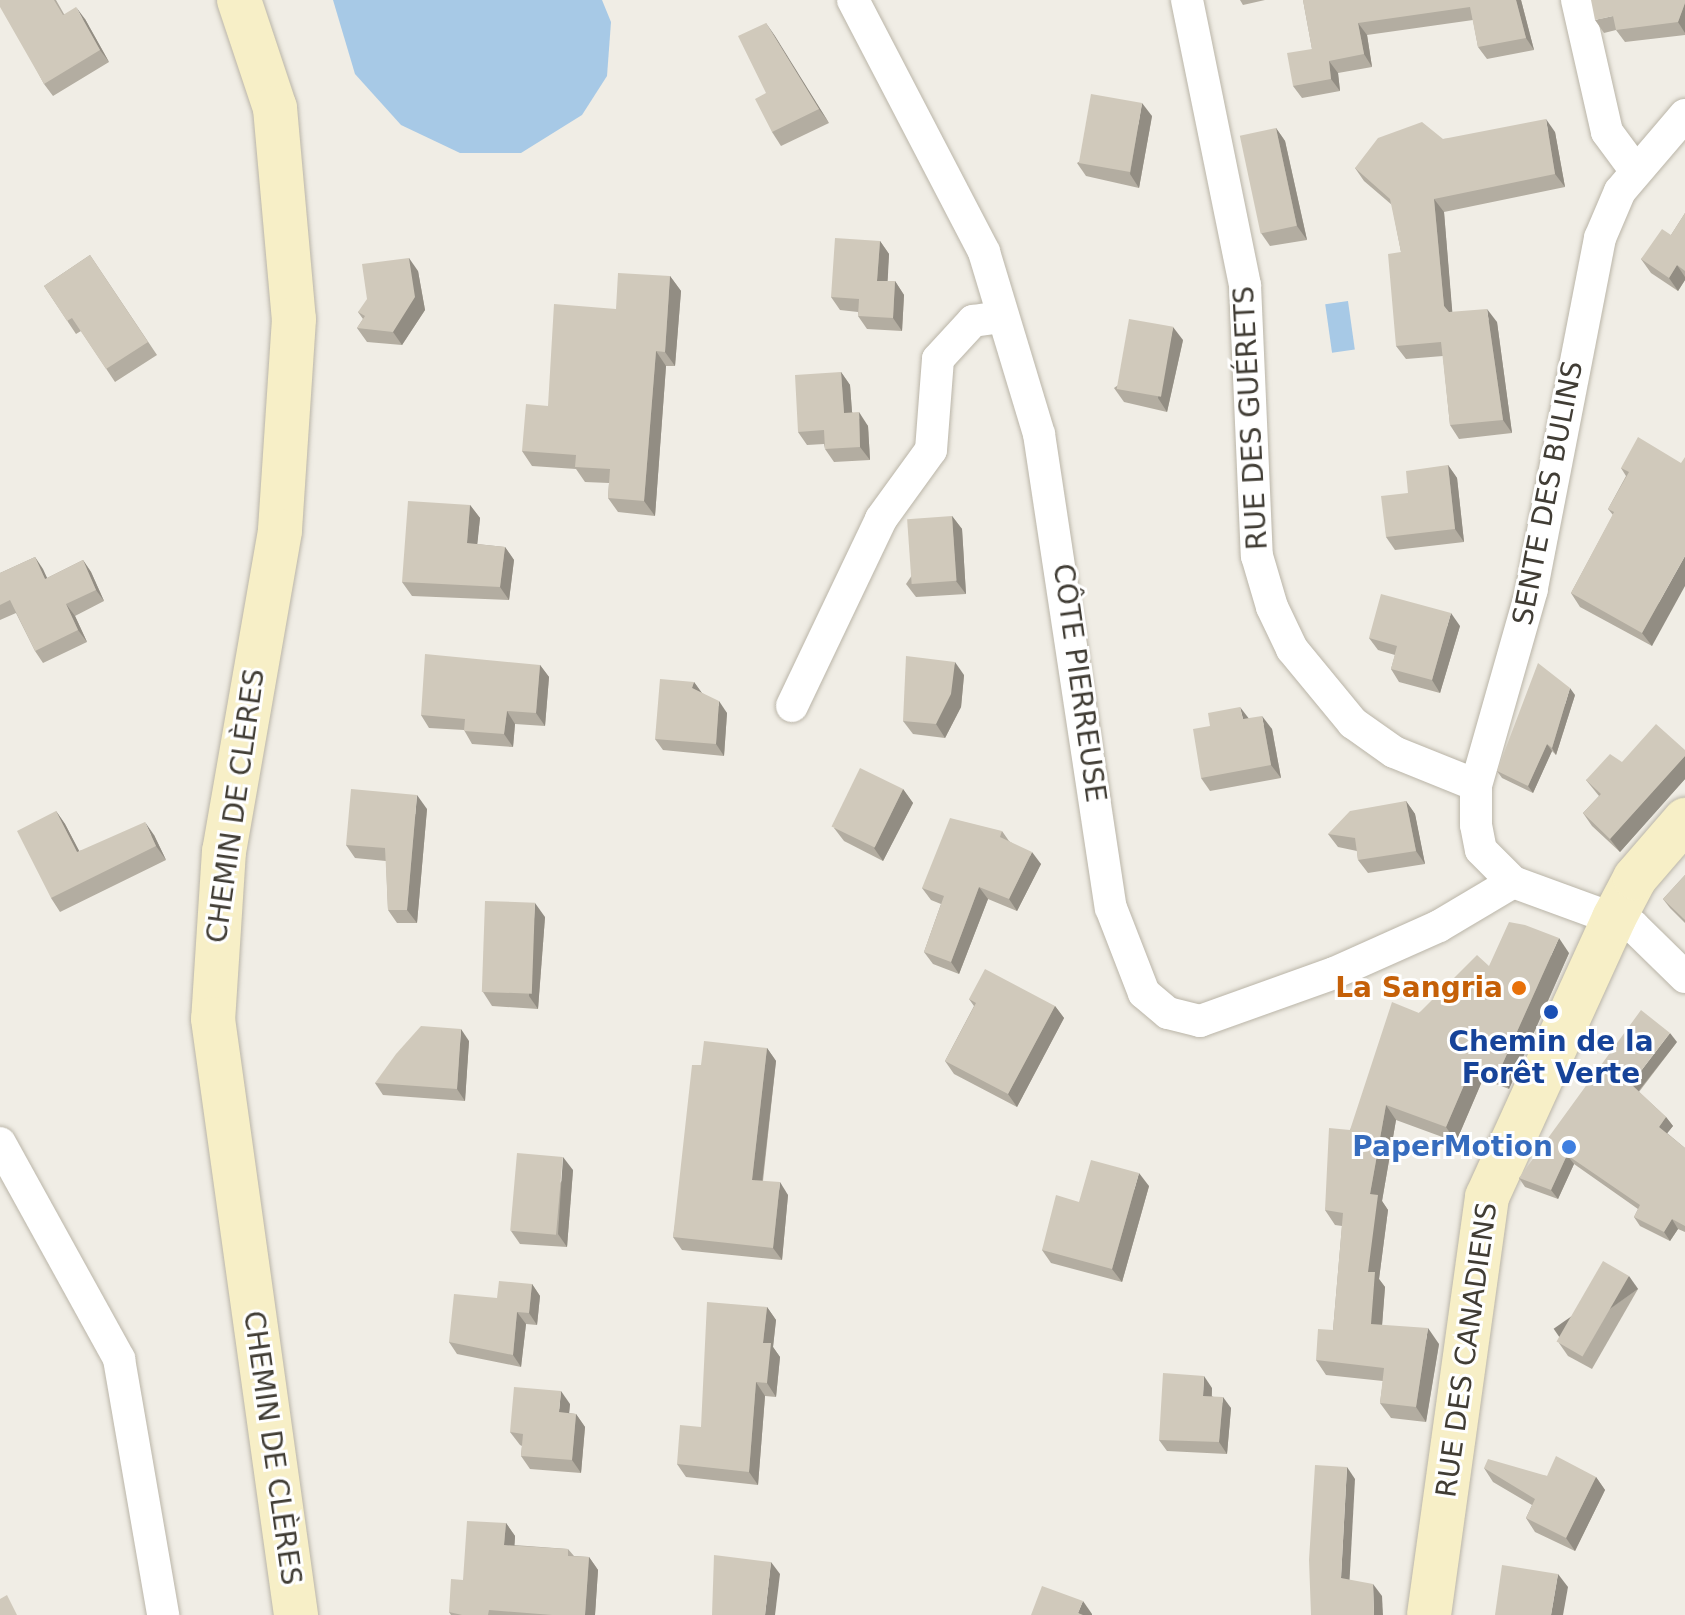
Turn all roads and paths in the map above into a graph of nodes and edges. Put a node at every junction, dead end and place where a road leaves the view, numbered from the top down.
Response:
1 (239, 0) edge
2 (853, 0) edge
3 (1187, 0) edge
4 (1577, 0) edge
5 (1685, 115) edge
6 (1635, 170) junction
7 (1002, 317) junction
8 (792, 706) dead end
9 (1476, 785) junction
10 (1685, 820) edge
11 (1513, 882) junction
12 (1614, 918) junction
13 (1685, 977) edge
14 (0, 1143) edge
15 (163, 1615) edge
16 (296, 1615) edge
17 (1429, 1615) edge

1 - 16 street, CHEMIN DE CLÈRES
2 - 7 street, CÔTE PIERREUSE
3 - 9 street, RUE DES GUÉRETS
4 - 6 street
5 - 6 street, SENTE DES BULINS
6 - 9 street, SENTE DES BULINS
7 - 8 street
7 - 11 street, CÔTE PIERREUSE
9 - 11 street, SENTE DES BULINS
10 - 12 street, RUE DES CANADIENS
11 - 12 street, SENTE DES BULINS
12 - 13 street
12 - 17 street, RUE DES CANADIENS
14 - 15 street

